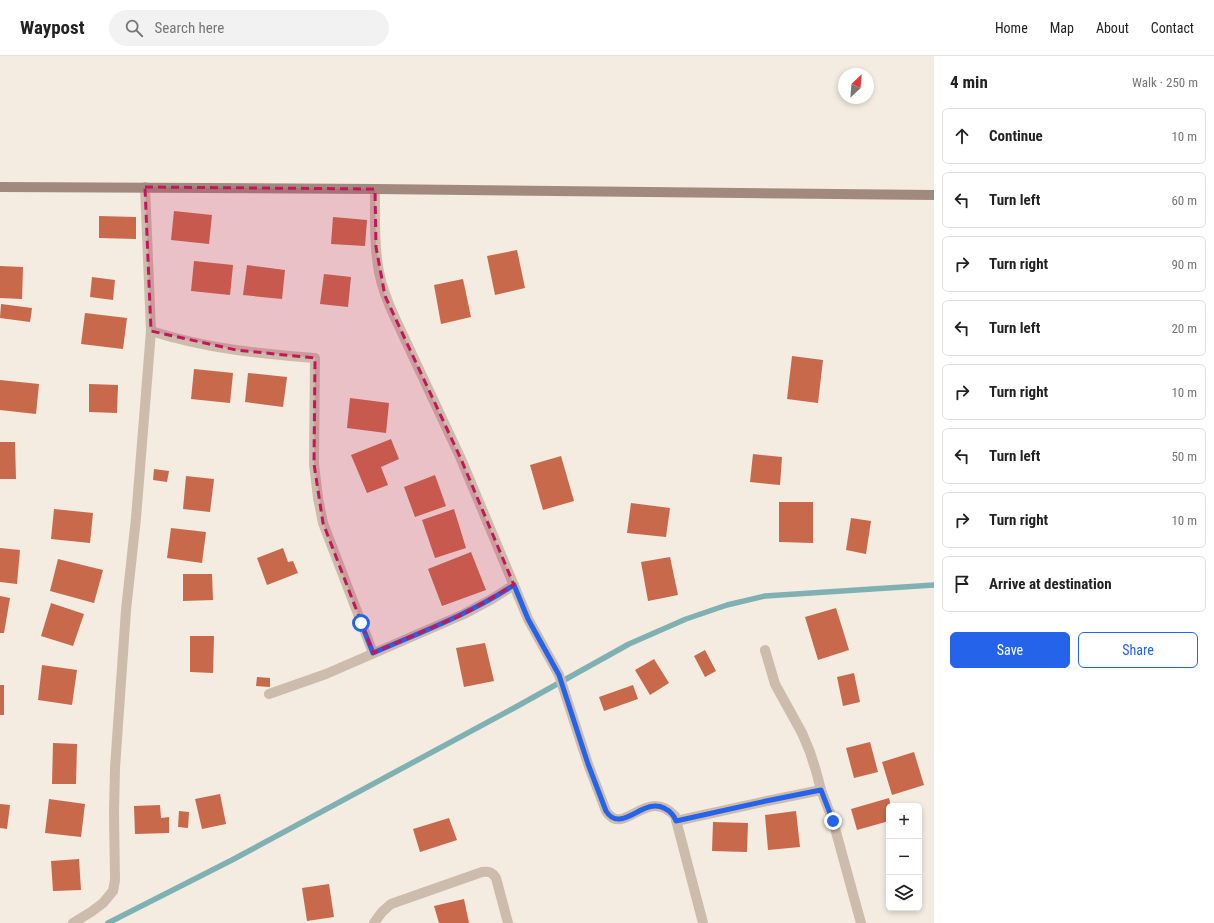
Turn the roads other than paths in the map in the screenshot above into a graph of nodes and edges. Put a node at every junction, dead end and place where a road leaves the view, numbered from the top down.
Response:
1 (0, 186) edge
2 (145, 187) junction
3 (375, 189) junction
4 (934, 195) edge
5 (151, 331) junction
6 (514, 585) junction
7 (765, 650) dead end
8 (373, 653) junction
9 (269, 694) dead end
10 (821, 790) junction
11 (676, 821) junction
12 (73, 923) edge
13 (374, 923) edge
14 (508, 923) edge
15 (703, 923) edge
16 (861, 923) edge

1 - 2 main road
2 - 3 main road
2 - 5 street
3 - 4 main road
3 - 6 street
5 - 8 street
5 - 12 street
6 - 8 street
6 - 11 street
7 - 10 street
8 - 9 street
10 - 11 street
10 - 16 street
11 - 15 street
13 - 14 street

